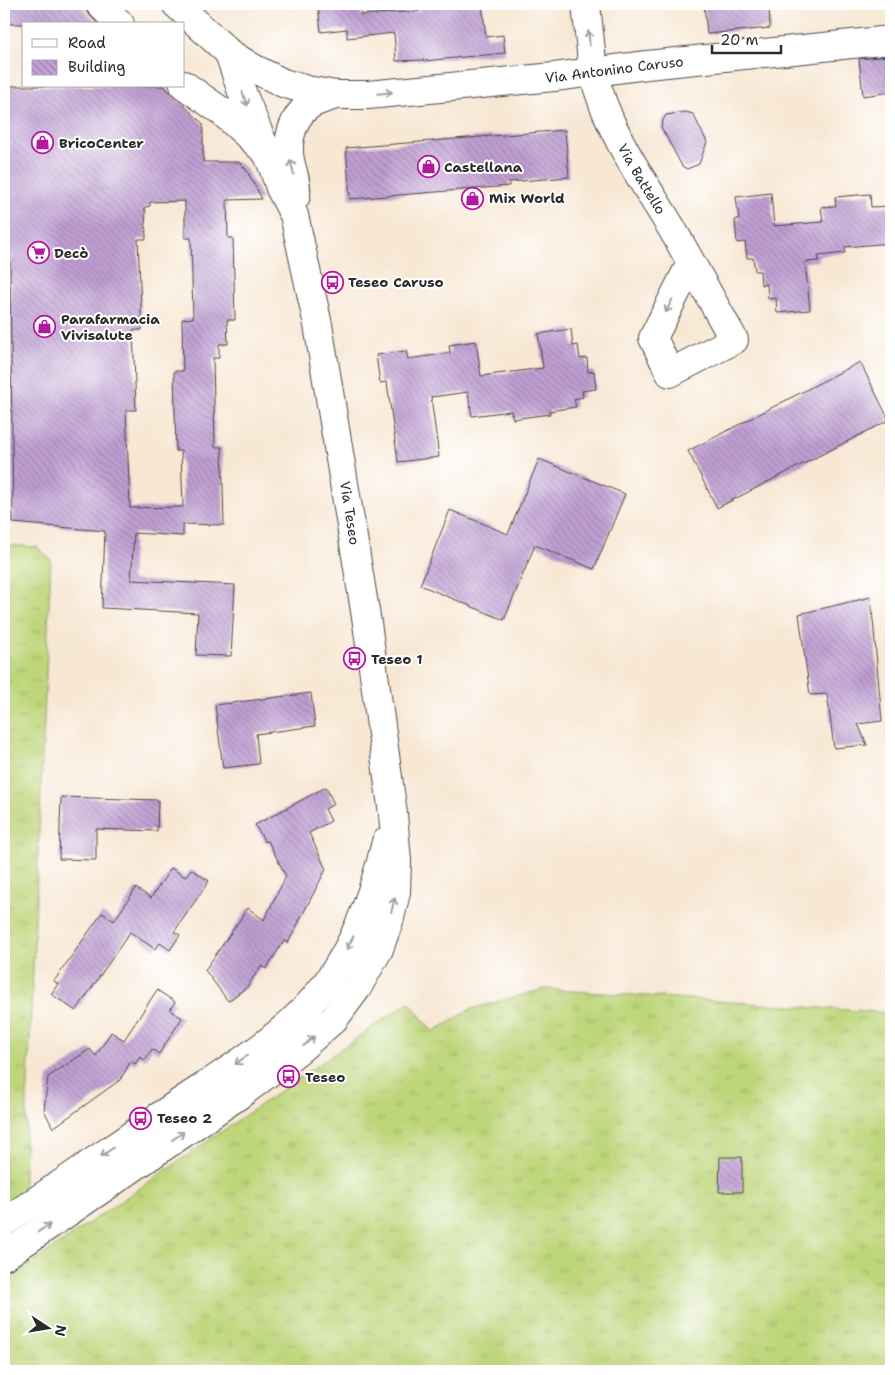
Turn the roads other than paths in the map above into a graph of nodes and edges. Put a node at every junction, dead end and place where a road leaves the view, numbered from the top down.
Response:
1 (100, 4) edge
2 (176, 4) edge
3 (586, 4) edge
4 (118, 22) edge
5 (891, 40) edge
6 (229, 53) junction
7 (593, 71) junction
8 (185, 86) edge
9 (336, 95) junction
10 (268, 154) junction
11 (294, 215) junction
12 (691, 263) junction
13 (393, 814) junction
14 (4, 1222) edge
15 (4, 1256) edge

1 - 4 main road
2 - 6 main road
7 -> 3 main road, Via Battello
5 - 7 main road, Via Antonino Caruso
6 - 9 main road
6 -> 10 main road
9 -> 7 main road, Via Antonino Caruso
7 - 12 main road, Via Battello
8 - 10 main road
11 -> 9 main road
10 - 11 main road
11 - 13 main road, Via Teseo
12 -> 12 main road, Via Battello
13 -> 14 main road
15 -> 13 main road, Via Teseo

